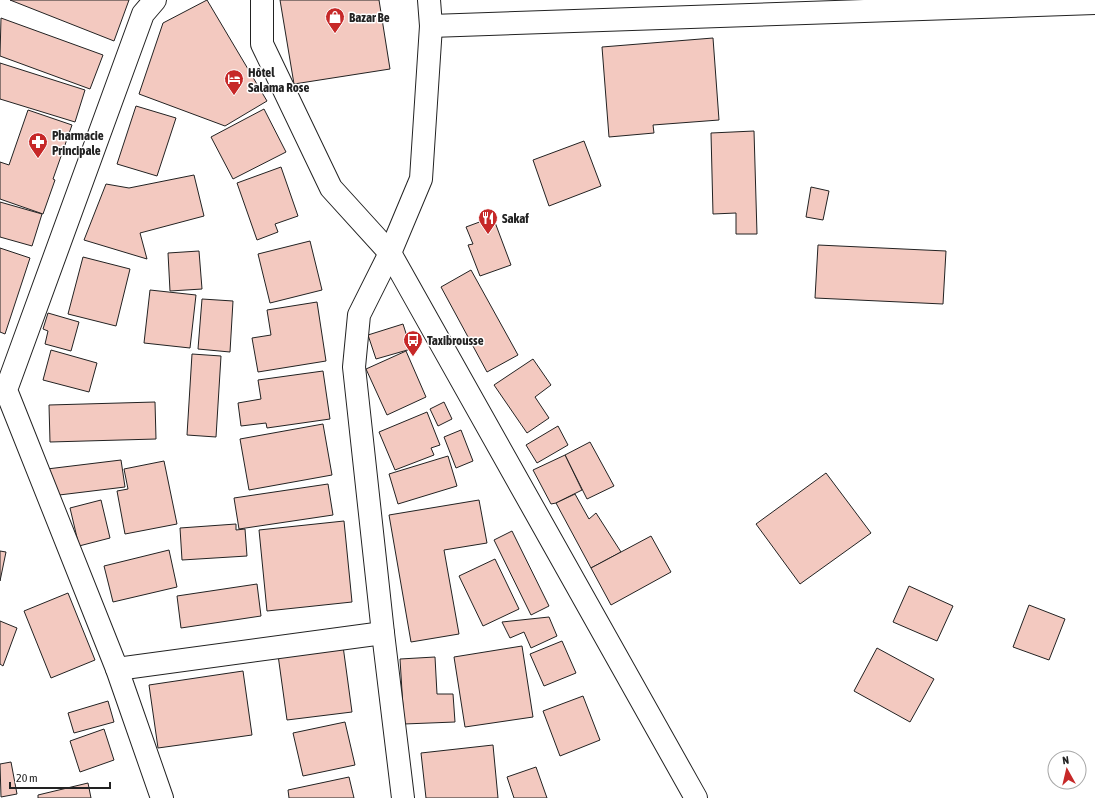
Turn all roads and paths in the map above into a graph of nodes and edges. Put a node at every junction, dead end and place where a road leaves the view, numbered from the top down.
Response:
1 (155, 0) edge
2 (262, 0) edge
3 (429, 0) edge
4 (1095, 3) edge
5 (431, 26) junction
6 (390, 253) junction
7 (383, 633) junction
8 (117, 668) junction
9 (162, 798) edge
10 (403, 798) edge
11 (696, 798) edge

1 - 8 street
2 - 6 street
3 - 5 street
4 - 5 street
5 - 6 street
6 - 7 street
6 - 11 street
7 - 8 street
7 - 10 street
8 - 9 street

